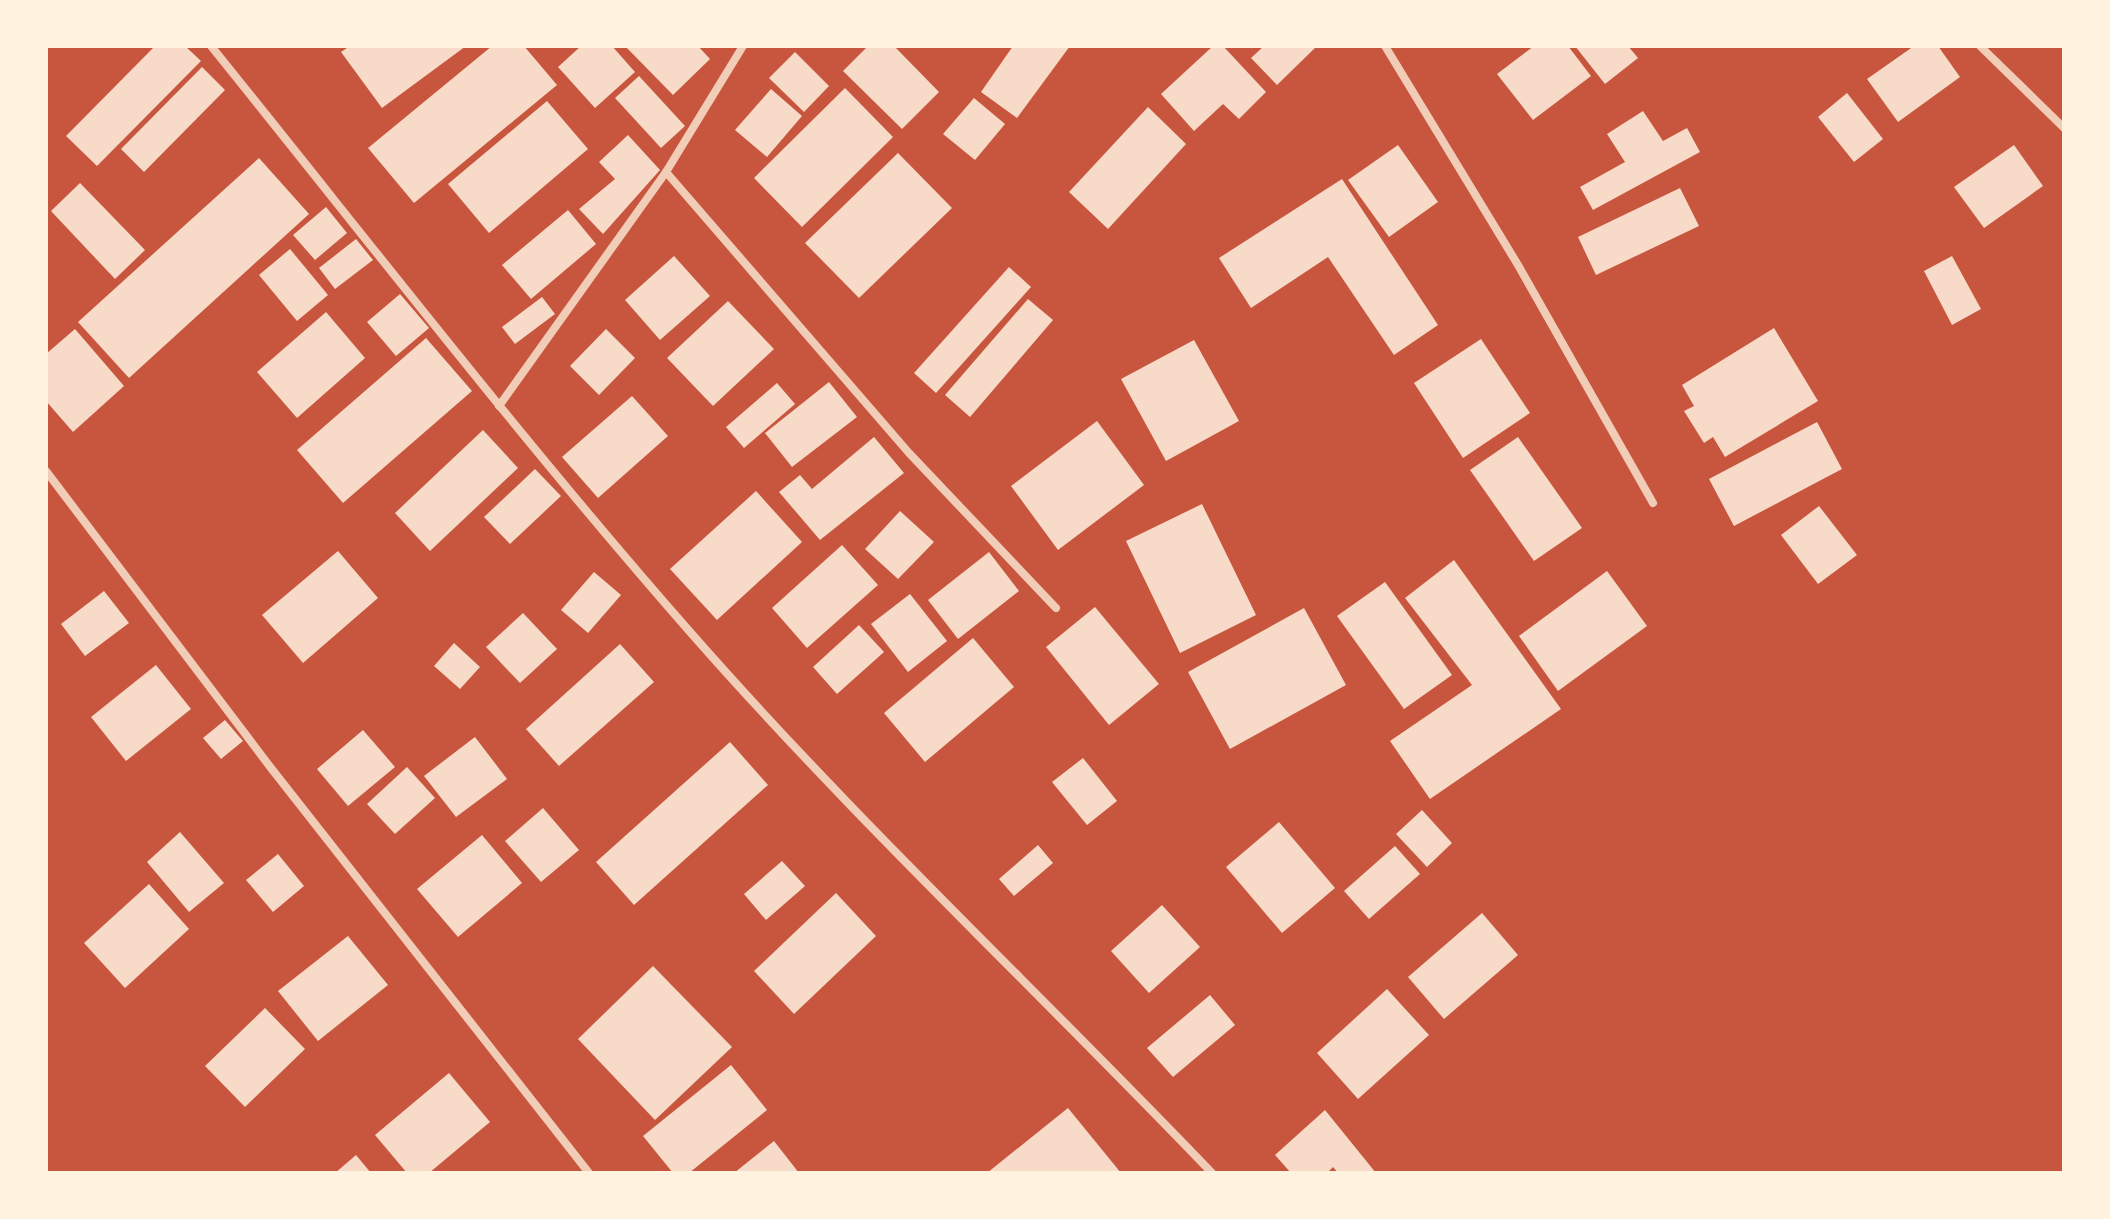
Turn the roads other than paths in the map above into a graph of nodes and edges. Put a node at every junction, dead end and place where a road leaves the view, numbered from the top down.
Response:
1 (211, 46) edge
2 (743, 46) edge
3 (1385, 46) edge
4 (1980, 46) edge
5 (2064, 128) edge
6 (666, 172) junction
7 (499, 406) junction
8 (46, 471) edge
9 (1653, 503) dead end
10 (1056, 608) dead end
11 (589, 1173) edge
12 (1212, 1173) edge

1 - 7 street
2 - 6 street
3 - 9 street
4 - 5 street
6 - 7 street
6 - 10 street
7 - 12 street
8 - 11 street

